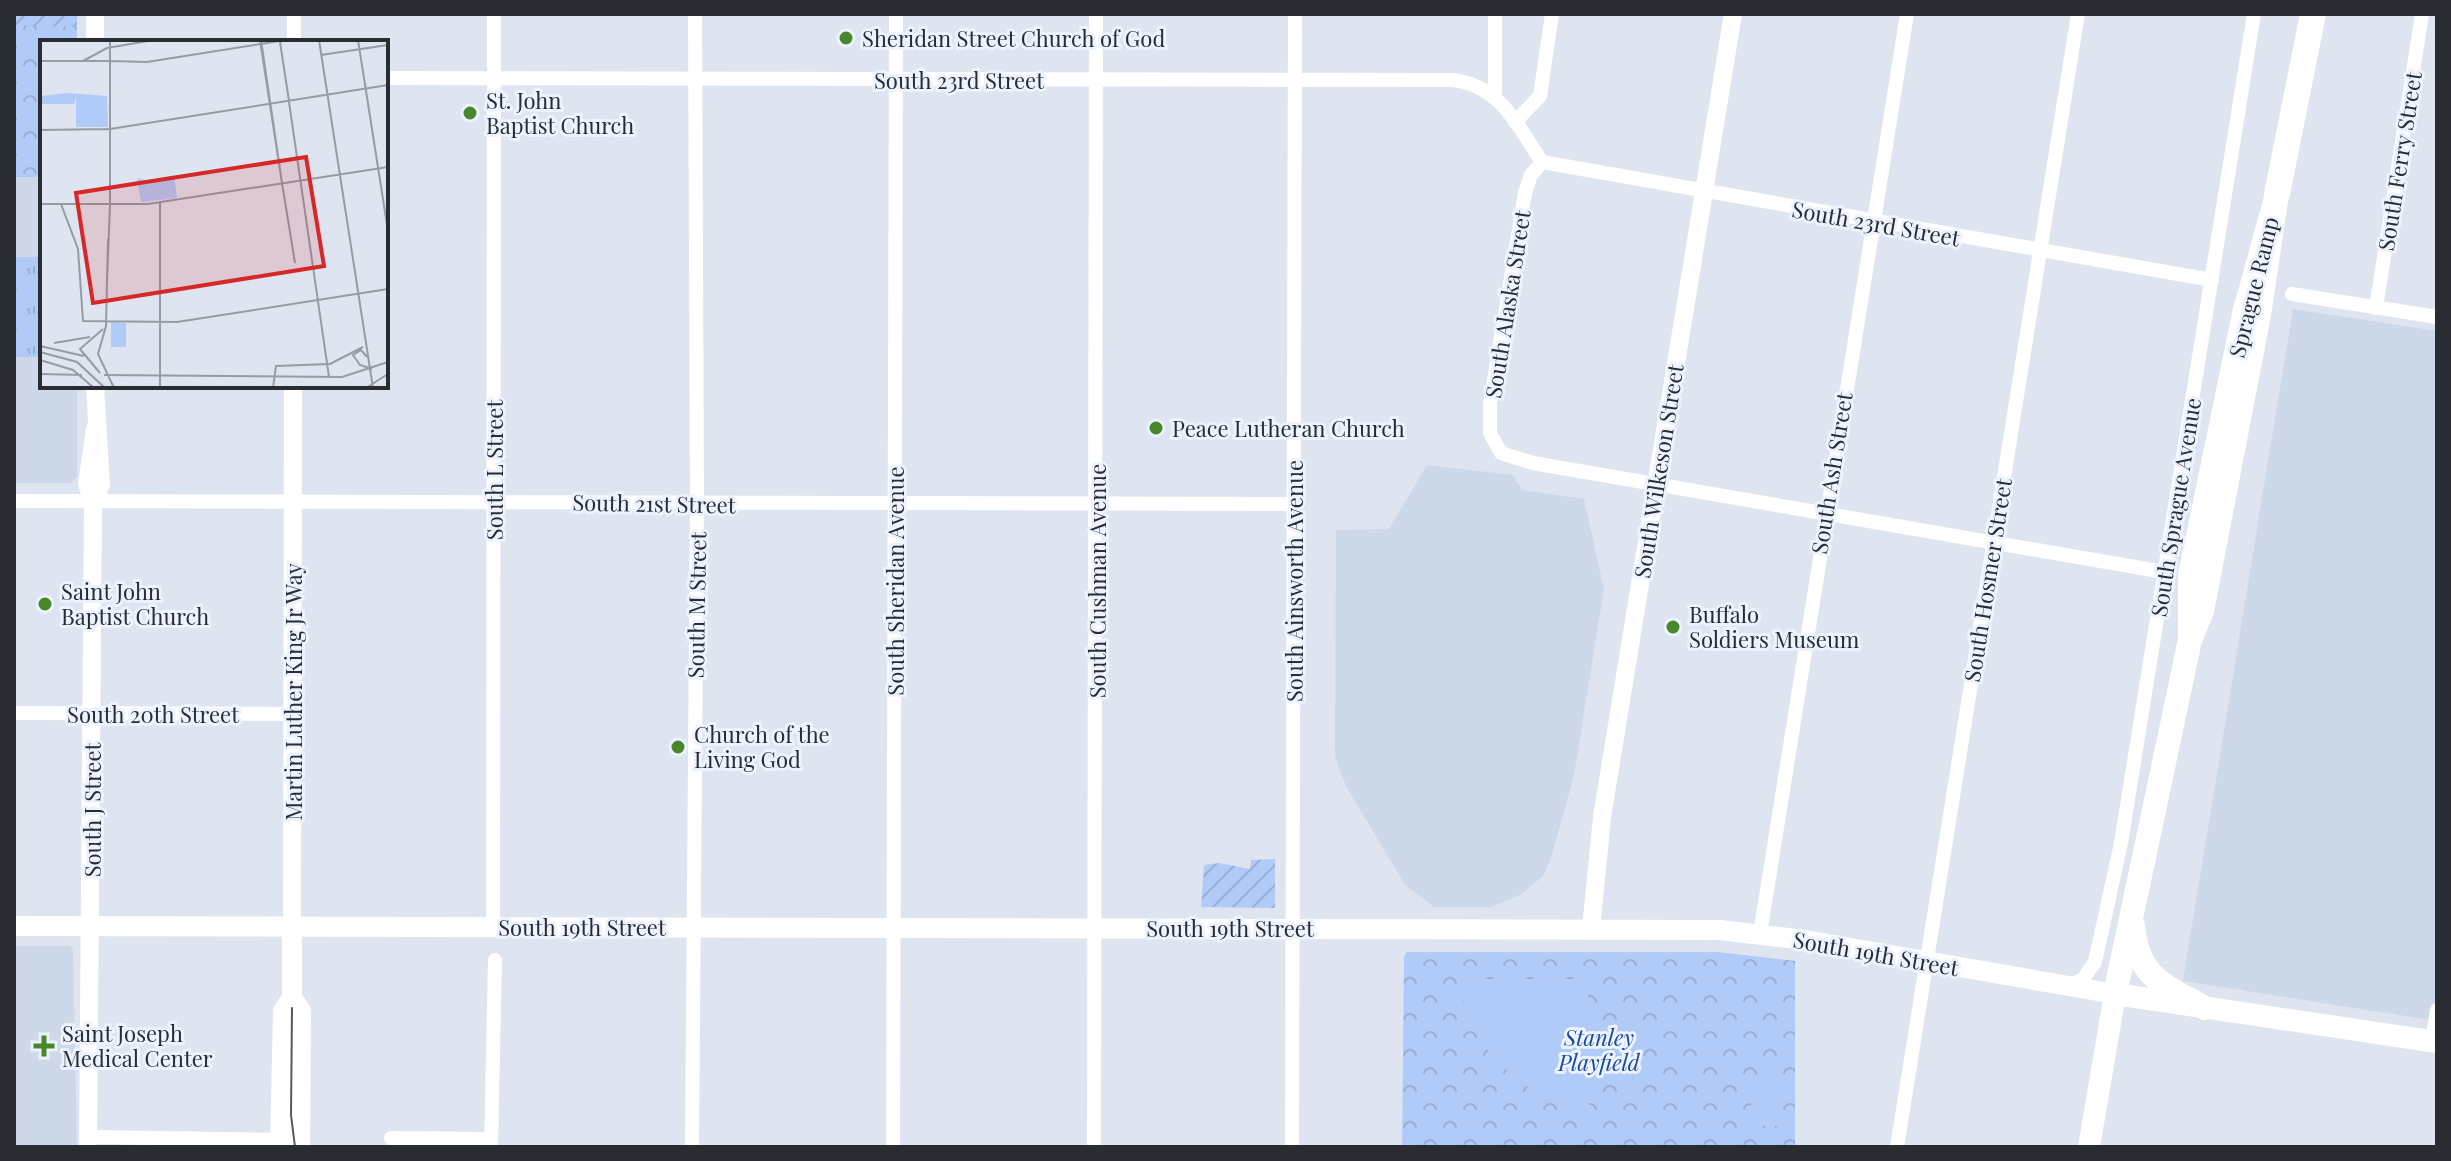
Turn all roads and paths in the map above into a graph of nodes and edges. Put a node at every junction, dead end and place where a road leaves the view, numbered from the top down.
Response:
1 (95, 14) edge
2 (294, 14) edge
3 (494, 14) edge
4 (695, 14) edge
5 (896, 14) edge
6 (1096, 14) edge
7 (1295, 14) edge
8 (1495, 14) edge
9 (1552, 14) edge
10 (1733, 14) edge
11 (1907, 14) edge
12 (2078, 14) edge
13 (2254, 14) edge
14 (2313, 14) edge
15 (2422, 14) edge
16 (95, 40) edge
17 (294, 40) edge
18 (388, 78) edge
19 (494, 79) junction
20 (694, 79) junction
21 (895, 80) junction
22 (1096, 81) junction
23 (1294, 81) junction
24 (1495, 95) junction
25 (1515, 122) junction
26 (1542, 162) junction
27 (1703, 193) junction
28 (2277, 194) joint
29 (1872, 222) junction
30 (2040, 251) junction
31 (2212, 280) junction
32 (2292, 294) dead end
33 (2376, 308) junction
34 (2437, 317) edge
35 (95, 388) edge
36 (293, 388) edge
37 (1656, 484) junction
38 (14, 501) edge
39 (93, 502) junction
40 (293, 502) junction
41 (494, 502) junction
42 (895, 503) junction
43 (1097, 504) junction
44 (1294, 504) junction
45 (697, 505) junction
46 (1825, 513) junction
47 (1993, 541) junction
48 (2164, 572) junction
49 (14, 713) edge
50 (92, 713) junction
51 (293, 714) junction
52 (2131, 914) junction
53 (92, 925) junction
54 (14, 926) edge
55 (292, 926) junction
56 (493, 926) junction
57 (693, 927) junction
58 (894, 928) junction
59 (1094, 928) junction
60 (1293, 929) junction
61 (1591, 929) junction
62 (1760, 934) junction
63 (495, 960) dead end
64 (1928, 962) junction
65 (2068, 986) junction
66 (2115, 994) junction
67 (2205, 1008) junction
68 (2437, 1010) edge
69 (2435, 1042) edge
70 (391, 1138) dead end
71 (290, 1143) edge
72 (491, 1143) edge
73 (92, 1144) edge
74 (692, 1147) edge
75 (893, 1147) edge
76 (1094, 1147) edge
77 (1292, 1147) edge
78 (1897, 1147) edge
79 (2089, 1147) edge

1 - 16 street
2 - 17 street
3 - 19 street, South L Street
4 - 20 street, South M Street
5 - 21 street, South Sheridan Avenue
6 - 22 street, South Cushman Avenue
7 - 23 street, South Ainsworth Avenue
8 - 24 street
9 - 25 street
10 - 27 street, South Wilkeson Street
11 - 29 street, South Ash Street
12 - 30 street, South Hosmer Street
13 - 31 street, South Sprague Avenue
14 - 28 highway
15 - 33 street, South Ferry Street
18 - 19 street, South 23rd Street
19 - 20 street, South 23rd Street
19 - 41 street, South L Street
20 - 21 street, South 23rd Street
20 - 45 street, South M Street
21 - 22 street, South 23rd Street
21 - 42 street, South Sheridan Avenue
22 - 23 street, South 23rd Street
22 - 43 street, South Cushman Avenue
23 - 24 street, South 23rd Street
23 - 44 street, South Ainsworth Avenue
24 - 25 street
25 - 26 street
26 - 27 street, South 23rd Street
26 - 37 street, South Alaska Street
27 - 29 street, South 23rd Street
27 - 37 street, South Wilkeson Street
28 - 52 highway, Sprague Ramp
29 - 30 street, South 23rd Street
29 - 46 street, South Ash Street
30 - 31 street, South 23rd Street
30 - 47 street, South Hosmer Street
31 - 48 street, South Sprague Avenue
32 - 33 street
33 - 34 street
35 - 39 street, South J Street
36 - 40 street, Martin Luther King Jr Way
37 - 46 street
37 - 61 street, South Wilkeson Street
38 - 39 street, South 21st Street
39 - 40 street, South 21st Street
39 - 50 street, South J Street
40 - 41 street, South 21st Street
40 - 51 street, Martin Luther King Jr Way
41 - 45 street, South 21st Street
41 - 56 street, South L Street
42 - 43 street, South 21st Street
42 - 45 street, South 21st Street
42 - 58 street, South Sheridan Avenue
43 - 44 street, South 21st Street
43 - 59 street, South Cushman Avenue
44 - 60 street, South Ainsworth Avenue
45 - 57 street, South M Street
46 - 47 street
46 - 62 street, South Ash Street
47 - 48 street
47 - 64 street, South Hosmer Street
48 - 65 street, South Sprague Avenue
49 - 50 street, South 20th Street
50 - 51 street, South 20th Street
50 - 53 street, South J Street
51 - 55 street, Martin Luther King Jr Way
52 - 66 highway, Sprague Ramp
52 - 67 highway
53 - 54 main road, South 19th Street
53 - 55 main road, South 19th Street
53 - 73 street, South J Street
55 - 56 main road, South 19th Street
55 - 71 main road, Martin Luther King Jr Way
56 - 57 main road, South 19th Street
57 - 58 main road, South 19th Street
57 - 74 street, South M Street
58 - 59 main road, South 19th Street
58 - 75 street, South Sheridan Avenue
59 - 60 main road, South 19th Street
59 - 76 street, South Cushman Avenue
60 - 61 main road, South 19th Street
60 - 77 street, South Ainsworth Avenue
61 - 62 main road, South 19th Street
62 - 64 main road, South 19th Street
63 - 72 street
64 - 65 main road, South 19th Street
64 - 78 street, South Hosmer Street
65 - 66 main road, South 19th Street
66 - 67 main road, South 19th Street
66 - 79 main road
67 - 69 main road, South 19th Street
68 - 69 street
70 - 72 street
71 - 73 street

